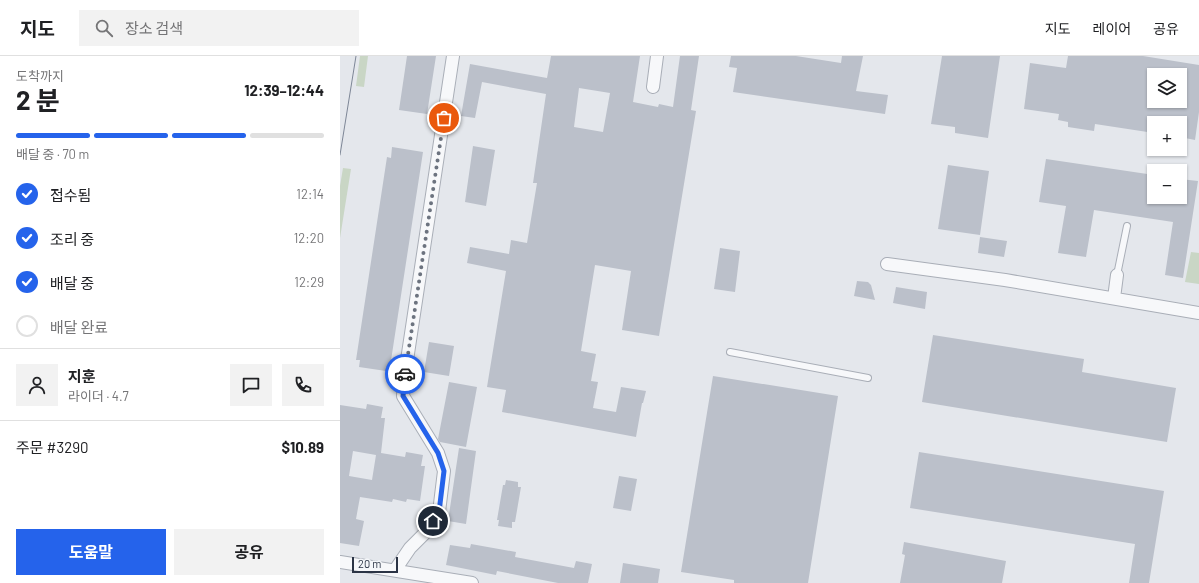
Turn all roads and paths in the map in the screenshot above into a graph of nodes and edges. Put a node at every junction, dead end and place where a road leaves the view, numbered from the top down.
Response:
1 (453, 56) edge
2 (656, 56) edge
3 (654, 87) dead end
4 (1128, 226) dead end
5 (887, 264) dead end
6 (1117, 275) joint
7 (1114, 298) junction
8 (1199, 313) edge
9 (730, 352) dead end
10 (868, 378) dead end
11 (340, 562) edge
12 (395, 570) junction
13 (472, 583) edge

1 - 12 street
2 - 3 street
4 - 6 lane
5 - 7 street
6 - 7 street
7 - 8 street
9 - 10 lane
11 - 12 street
12 - 13 street

